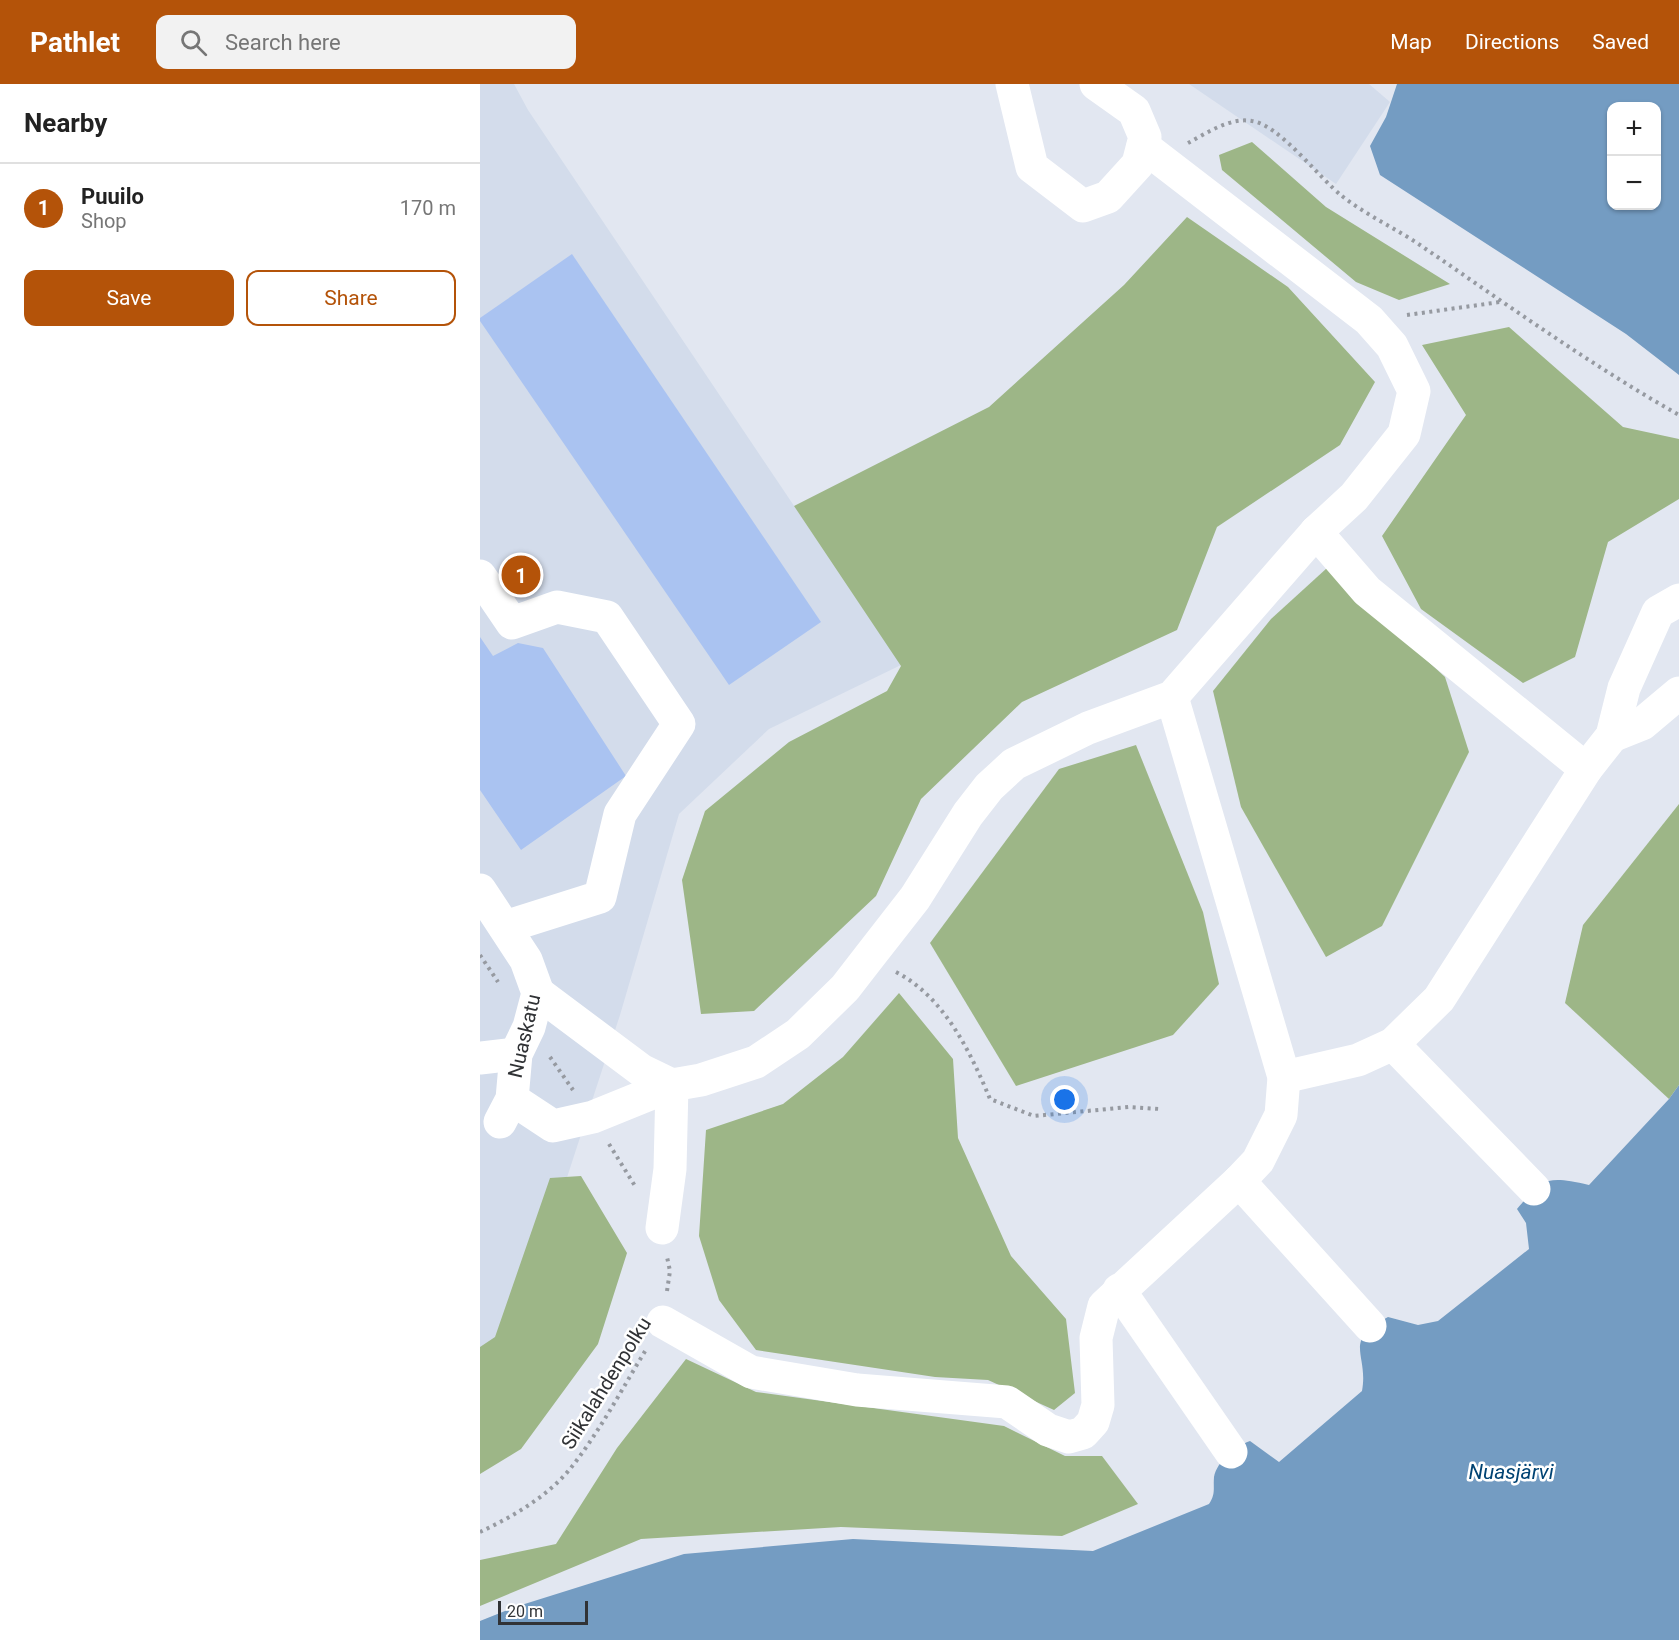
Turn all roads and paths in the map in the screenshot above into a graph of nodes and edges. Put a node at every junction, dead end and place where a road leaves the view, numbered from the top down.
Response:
1 (1012, 84) edge
2 (1096, 84) edge
3 (1150, 152) junction
4 (1501, 302) junction
5 (1369, 320) junction
6 (1679, 415) edge
7 (1316, 532) junction
8 (480, 576) edge
9 (1679, 600) edge
10 (1679, 693) edge
11 (1172, 697) junction
12 (1612, 736) junction
13 (1586, 769) junction
14 (480, 890) edge
15 (505, 927) junction
16 (869, 957) junction
17 (538, 993) junction
18 (522, 1041) junction
19 (1393, 1044) junction
20 (480, 1058) edge
21 (1284, 1077) junction
22 (672, 1085) junction
23 (1160, 1109) dead end
24 (593, 1117) junction
25 (1239, 1181) junction
26 (636, 1188) dead end
27 (1534, 1189) dead end
28 (662, 1228) joint
29 (1119, 1290) junction
30 (663, 1322) junction
31 (1370, 1326) dead end
32 (1231, 1452) dead end
33 (480, 1532) edge

1 - 3 street
2 - 3 street
3 - 4 path
3 - 5 street
4 - 5 path
4 - 6 path
5 - 7 street
7 - 11 street
7 - 13 street
8 - 15 street
9 - 12 street
10 - 12 street
11 - 16 street
11 - 21 street
12 - 13 street
13 - 19 street
14 - 15 street, Nuaskatu
15 - 17 street, Nuaskatu
16 - 22 street
16 - 23 path
17 - 18 street, Nuaskatu
17 - 22 street
18 - 20 street
18 - 24 path
18 - 24 street, Nuaskatu
19 - 21 street
19 - 27 street
21 - 25 street
22 - 24 street
22 - 28 street
24 - 26 path
25 - 29 street
25 - 31 street
28 - 30 path, Siikalahdenpolku
29 - 30 street
29 - 32 street
30 - 33 path, Siikalahdenpolku

